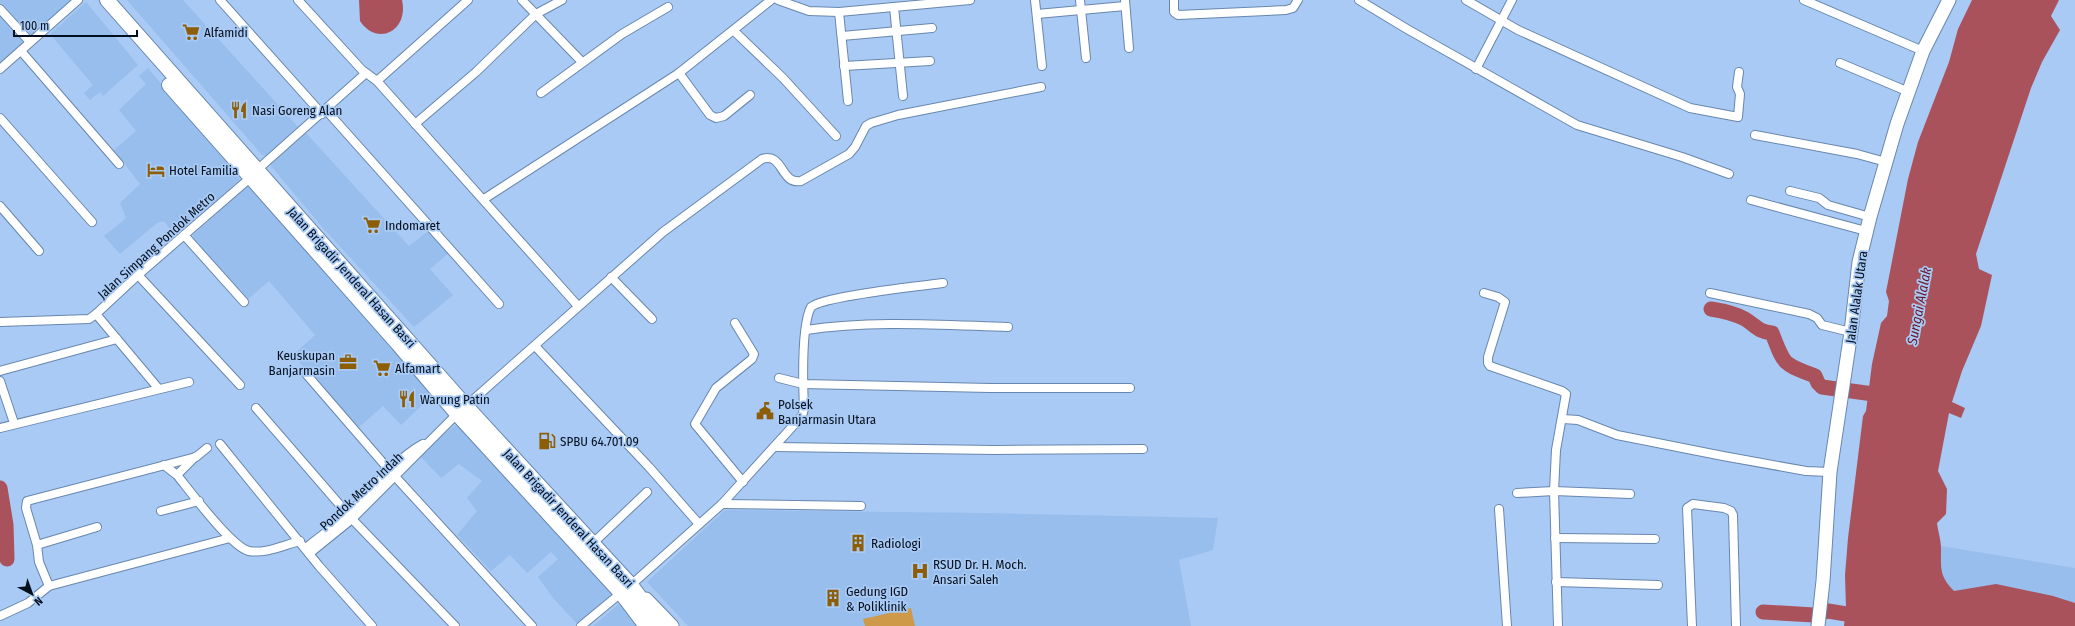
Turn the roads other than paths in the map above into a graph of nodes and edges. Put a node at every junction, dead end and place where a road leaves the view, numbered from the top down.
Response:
1 (78, 0) edge
2 (96, 0) edge
3 (107, 0) edge
4 (220, 0) edge
5 (298, 0) edge
6 (468, 0) edge
7 (522, 0) edge
8 (562, 0) edge
9 (771, 0) edge
10 (778, 0) edge
11 (970, 0) edge
12 (1035, 0) edge
13 (1080, 0) edge
14 (1174, 0) edge
15 (1298, 0) edge
16 (1359, 0) edge
17 (1466, 0) edge
18 (1512, 0) edge
19 (1804, 0) edge
20 (1949, 0) edge
21 (1125, 3) edge
22 (894, 6) junction
23 (668, 7) dead end
24 (0, 9) edge
25 (1080, 10) junction
26 (839, 12) junction
27 (536, 14) junction
28 (1037, 14) junction
29 (1503, 21) junction
30 (932, 28) dead end
31 (734, 31) junction
32 (896, 31) junction
33 (842, 36) junction
34 (30, 42) junction
35 (143, 47) junction
36 (1129, 48) dead end
37 (21, 50) junction
38 (1923, 51) junction
39 (1086, 58) dead end
40 (930, 61) dead end
41 (582, 62) junction
42 (899, 63) junction
43 (1840, 63) dead end
44 (844, 66) junction
45 (1042, 66) dead end
46 (1476, 68) junction
47 (0, 69) edge
48 (1739, 72) dead end
49 (366, 73) junction
50 (679, 73) junction
51 (377, 80) junction
52 (1041, 87) dead end
53 (1909, 92) junction
54 (541, 93) dead end
55 (750, 95) dead end
56 (903, 96) dead end
57 (848, 101) dead end
58 (324, 112) junction
59 (0, 118) edge
60 (415, 124) junction
61 (1755, 135) dead end
62 (836, 136) dead end
63 (1886, 162) junction
64 (118, 164) dead end
65 (253, 174) junction
66 (1729, 174) dead end
67 (1790, 191) dead end
68 (484, 199) junction
69 (1751, 200) dead end
70 (0, 206) edge
71 (1870, 217) junction
72 (92, 222) dead end
73 (1866, 231) junction
74 (184, 236) junction
75 (39, 251) dead end
76 (138, 275) junction
77 (611, 277) junction
78 (943, 282) dead end
79 (1484, 293) dead end
80 (1710, 293) dead end
81 (244, 302) dead end
82 (499, 304) dead end
83 (578, 306) junction
84 (96, 314) junction
85 (652, 319) dead end
86 (0, 322) edge
87 (735, 323) dead end
88 (1008, 327) dead end
89 (806, 330) junction
90 (1851, 332) junction
91 (117, 339) junction
92 (535, 346) junction
93 (0, 371) edge
94 (307, 375) dead end
95 (779, 378) dead end
96 (0, 381) edge
97 (188, 382) dead end
98 (803, 384) junction
99 (240, 385) dead end
100 (158, 388) junction
101 (1130, 388) dead end
102 (256, 408) dead end
103 (462, 410) junction
104 (1562, 419) junction
105 (14, 423) junction
106 (0, 428) edge
107 (220, 444) dead end
108 (774, 447) junction
109 (208, 448) dead end
110 (1144, 449) dead end
111 (196, 456) junction
112 (164, 465) junction
113 (1830, 472) junction
114 (393, 474) junction
115 (177, 475) junction
116 (743, 482) junction
117 (1554, 491) junction
118 (647, 492) dead end
119 (1517, 493) dead end
120 (1630, 494) dead end
121 (199, 501) junction
122 (722, 504) junction
123 (861, 506) dead end
124 (1499, 509) dead end
125 (161, 511) dead end
126 (350, 517) junction
127 (699, 524) junction
128 (97, 526) dead end
129 (230, 538) junction
130 (1555, 538) junction
131 (1655, 539) dead end
132 (300, 541) junction
133 (37, 544) junction
134 (592, 544) junction
135 (308, 550) junction
136 (1556, 582) junction
137 (1658, 585) dead end
138 (49, 586) junction
139 (628, 592) junction
140 (0, 616) edge
141 (1819, 618) edge
142 (372, 626) edge
143 (454, 626) edge
144 (532, 626) edge
145 (581, 626) edge
146 (642, 626) edge
147 (646, 626) edge
148 (661, 626) edge
149 (672, 626) edge
150 (1507, 626) edge
151 (1558, 626) edge
152 (1692, 626) edge
153 (1736, 626) edge

1 - 34 street
2 - 35 highway, Jalan Brigadir Jenderal Hasan Basri
3 - 35 highway, Jalan Brigadir Jenderal Hasan Basri
4 - 58 street
5 - 49 street
6 - 51 street
7 - 27 street
8 - 27 street
9 - 31 street
10 - 26 street
11 - 22 street
12 - 28 street
13 - 25 street
14 - 15 street
16 - 46 street
17 - 29 street
18 - 29 street
19 - 38 street
20 - 38 main road, Jalan Alalak Utara
21 - 25 street
21 - 36 street
22 - 26 street
22 - 32 street
23 - 41 street
24 - 34 street
25 - 28 street
25 - 39 street
26 - 33 street
27 - 41 street
27 - 60 street
28 - 45 street
29 - 46 street
29 - 48 street
30 - 32 street
31 - 50 street
31 - 62 street
32 - 33 street
32 - 42 street
33 - 44 street
34 - 37 street
35 - 65 highway, Jalan Brigadir Jenderal Hasan Basri
37 - 47 street
37 - 64 street
38 - 53 main road, Jalan Alalak Utara
40 - 42 street
41 - 54 street
42 - 44 street
42 - 56 street
43 - 53 street
44 - 57 street
46 - 66 street
49 - 51 street
49 - 58 street, Jalan Simpang Pondok Metro
50 - 55 street
50 - 68 street
51 - 60 street
52 - 77 street, Pondok Metro Indah
53 - 63 main road, Jalan Alalak Utara
58 - 65 street, Jalan Simpang Pondok Metro
58 - 82 street
59 - 72 street
60 - 68 street
61 - 63 street
63 - 71 main road, Jalan Alalak Utara
65 - 74 street, Jalan Simpang Pondok Metro
65 - 103 highway, Jalan Brigadir Jenderal Hasan Basri
67 - 71 street
68 - 83 street
69 - 73 street
70 - 75 street
71 - 73 main road, Jalan Alalak Utara
73 - 90 main road, Jalan Alalak Utara
74 - 76 street, Jalan Simpang Pondok Metro
74 - 81 street
76 - 84 street, Jalan Simpang Pondok Metro
76 - 99 street
77 - 83 street, Pondok Metro Indah
77 - 85 street
78 - 89 street
79 - 104 street
80 - 90 street
83 - 92 street, Pondok Metro Indah
84 - 86 street
84 - 91 street
87 - 116 street
88 - 89 street
89 - 98 street
90 - 113 main road, Jalan Alalak Utara
91 - 93 street
91 - 100 street
92 - 103 street, Pondok Metro Indah
92 - 127 street
94 - 114 street
95 - 98 street
96 - 105 street
97 - 100 street
98 - 101 street
98 - 108 street
100 - 105 street
102 - 126 street
103 - 114 street, Pondok Metro Indah
103 - 134 highway, Jalan Brigadir Jenderal Hasan Basri
103 - 139 highway, Jalan Brigadir Jenderal Hasan Basri
104 - 113 street
104 - 117 street
105 - 106 street
107 - 132 street
108 - 110 street
108 - 116 street
109 - 111 street
111 - 112 street
111 - 115 street
112 - 115 street
112 - 133 street
113 - 141 main road, Jalan Alalak Utara
114 - 126 street, Pondok Metro Indah
114 - 144 street
115 - 121 street
116 - 122 street
117 - 119 street
117 - 120 street
117 - 130 street
118 - 134 street
121 - 125 street
121 - 129 street
122 - 123 street
122 - 127 street
124 - 150 street
126 - 135 street, Pondok Metro Indah
126 - 143 street
127 - 139 street
128 - 133 street
129 - 132 street
129 - 138 street
130 - 131 street
130 - 136 street
132 - 135 street
133 - 138 street
134 - 139 highway, Jalan Brigadir Jenderal Hasan Basri
135 - 142 street
136 - 137 street
136 - 151 street
138 - 140 street
139 - 145 street
139 - 146 main road
139 - 147 highway, Jalan Brigadir Jenderal Hasan Basri
139 - 148 highway, Jalan Brigadir Jenderal Hasan Basri
139 - 149 main road
152 - 153 street

